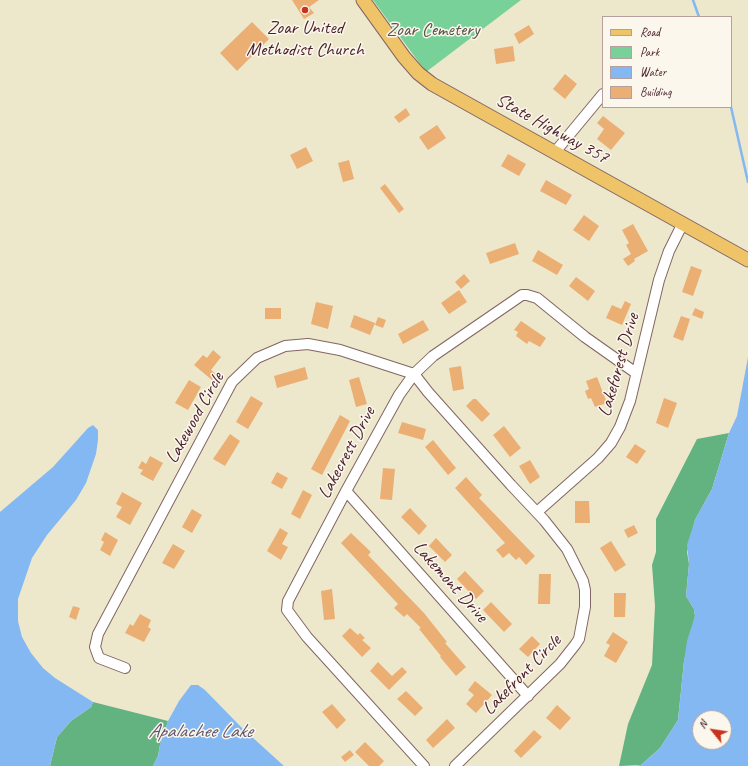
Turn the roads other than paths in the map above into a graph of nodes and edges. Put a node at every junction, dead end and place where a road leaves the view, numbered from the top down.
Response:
1 (363, 0) edge
2 (602, 95) edge
3 (555, 152) junction
4 (683, 223) junction
5 (748, 260) edge
6 (636, 373) junction
7 (414, 374) junction
8 (346, 491) junction
9 (537, 512) junction
10 (125, 668) dead end
11 (528, 696) junction
12 (424, 766) edge
13 (455, 766) edge

1 - 3 main road, State Highway 357
2 - 3 street
3 - 4 main road, State Highway 357
4 - 5 main road, State Highway 357
4 - 6 street, Lakeforest Drive
6 - 7 street, Lakecrest Drive
6 - 9 street, Lakeforest Drive
7 - 8 street, Lakecrest Drive
7 - 9 street
7 - 10 street, Lakewood Circle
8 - 11 street, Lakemont Drive
8 - 12 street, Lakecrest Drive
9 - 11 street, Lakefront Circle
11 - 13 street, Lakefront Circle

